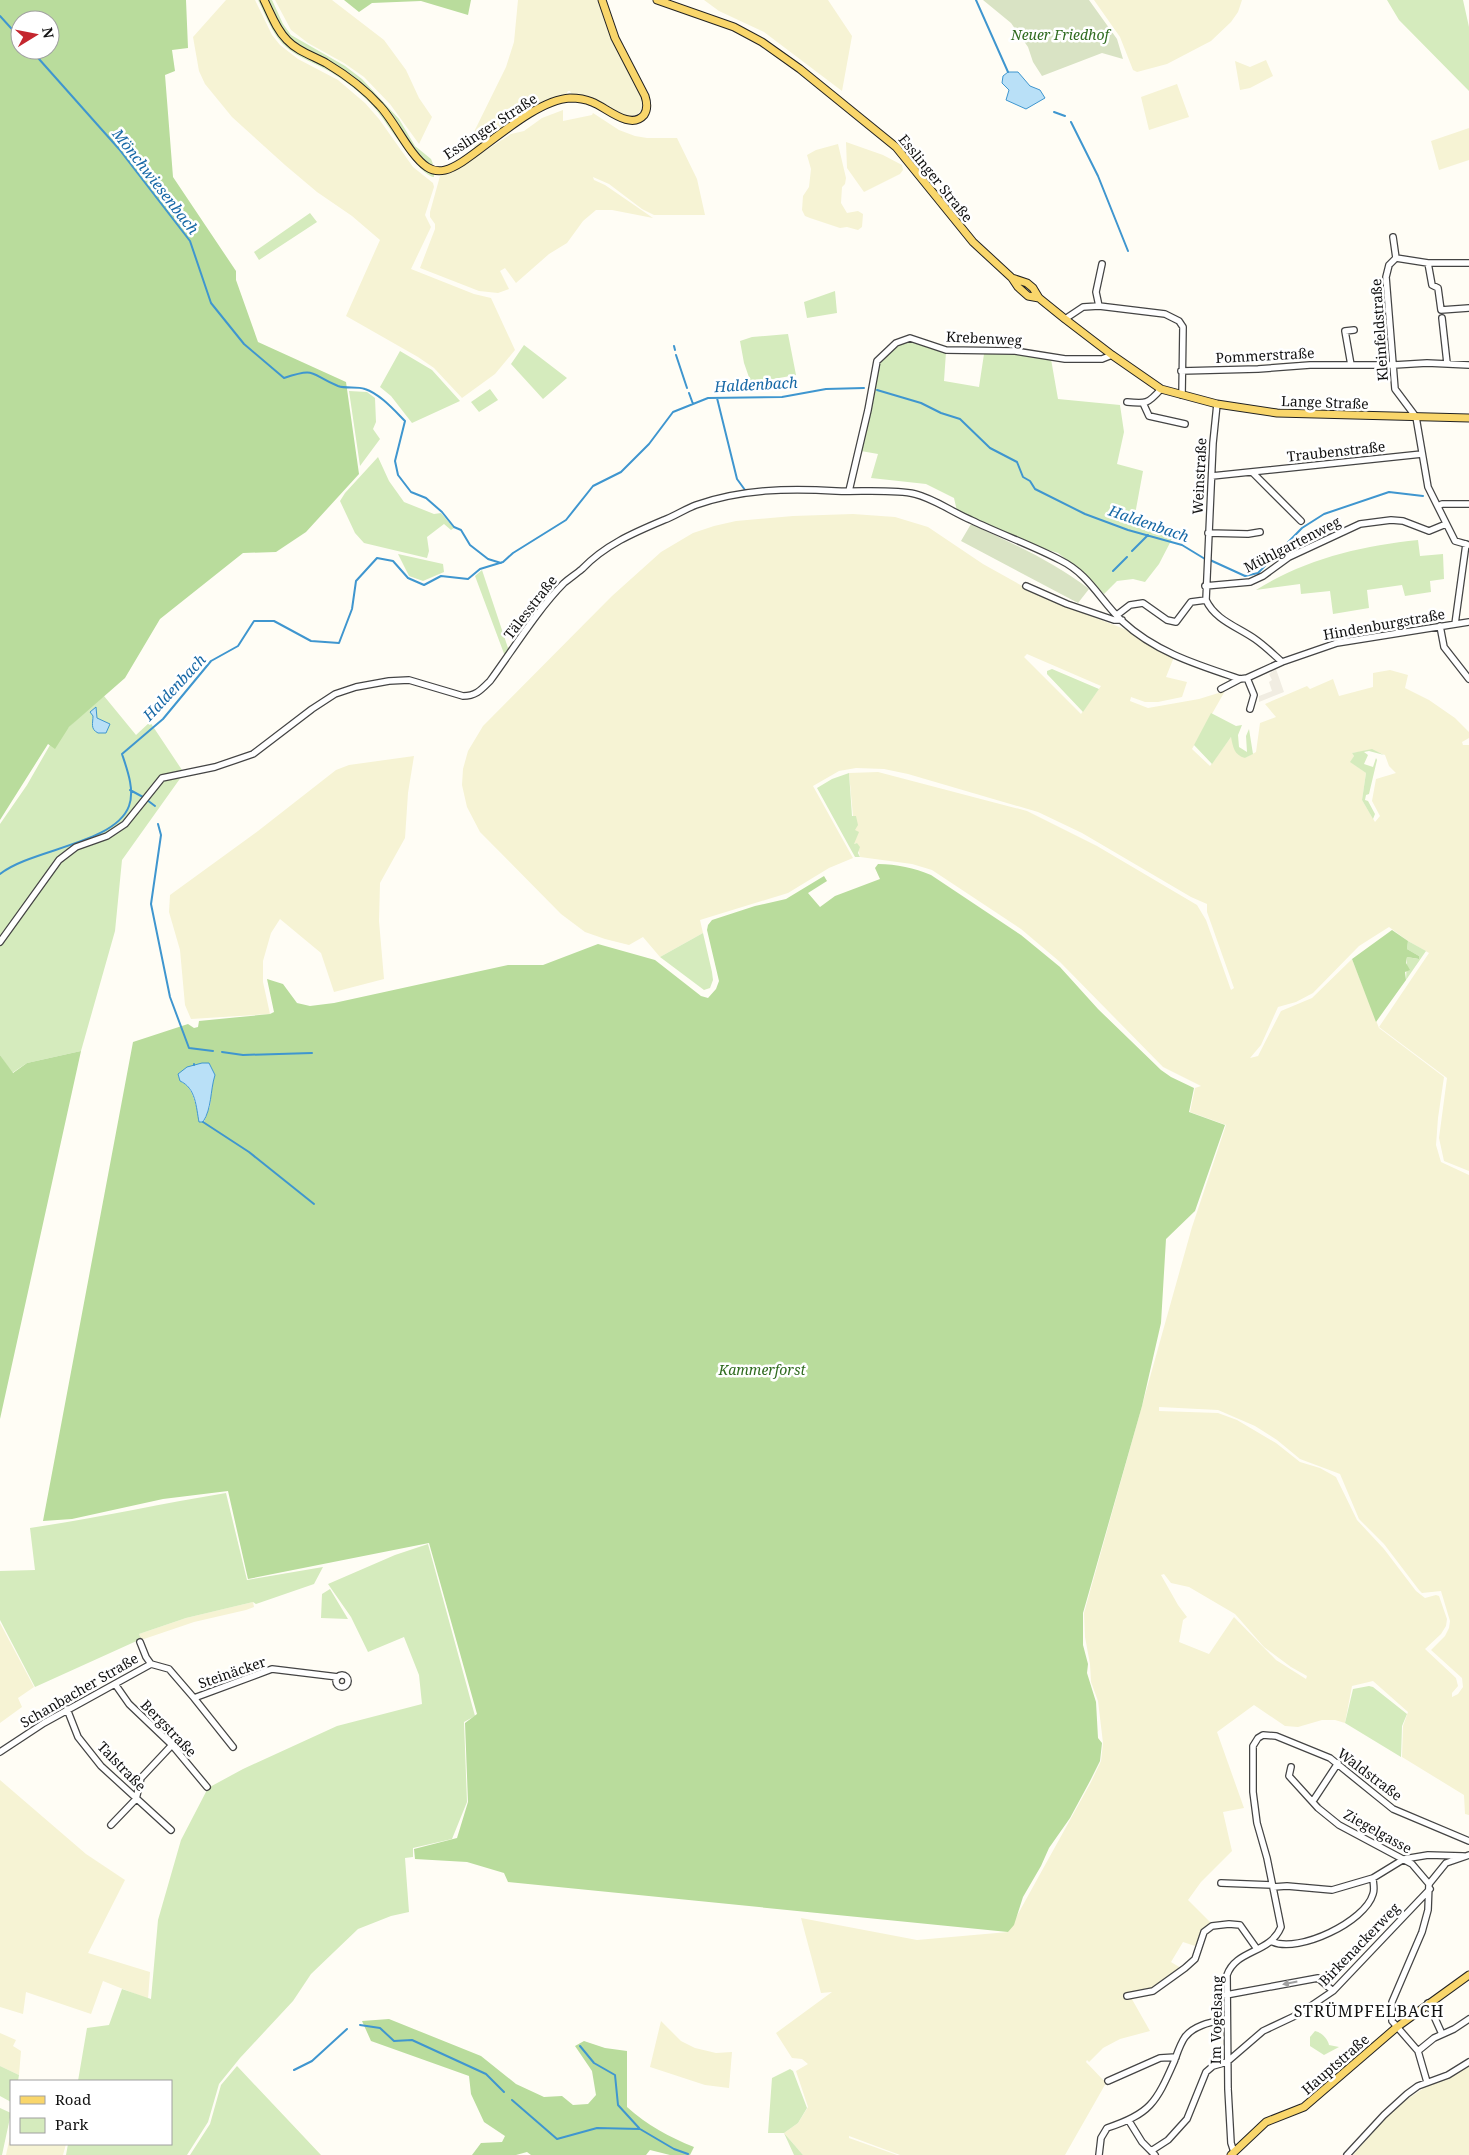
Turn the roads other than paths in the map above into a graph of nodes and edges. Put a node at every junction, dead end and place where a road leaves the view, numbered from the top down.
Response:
1 (264, 0) edge
2 (602, 0) edge
3 (657, 0) edge
4 (1394, 237) dead end
5 (1396, 258) junction
6 (1428, 263) junction
7 (1469, 263) edge
8 (1102, 264) dead end
9 (1099, 306) junction
10 (1469, 308) edge
11 (1442, 318) dead end
12 (1065, 319) junction
13 (1354, 330) dead end
14 (1112, 355) junction
15 (1447, 363) junction
16 (1351, 365) junction
17 (1394, 365) junction
18 (1469, 365) edge
19 (1181, 371) junction
20 (1161, 388) junction
21 (1182, 395) junction
22 (1127, 402) dead end
23 (1143, 403) junction
24 (1217, 404) junction
25 (1416, 417) junction
26 (1469, 418) edge
27 (1185, 424) dead end
28 (1422, 454) junction
29 (1254, 473) junction
30 (1212, 476) junction
31 (849, 491) junction
32 (1469, 504) edge
33 (1438, 506) junction
34 (969, 520) joint
35 (1301, 521) dead end
36 (1446, 524) junction
37 (1208, 532) junction
38 (1260, 532) dead end
39 (1467, 545) edge
40 (1026, 586) dead end
41 (1205, 586) junction
42 (1206, 600) junction
43 (1117, 615) junction
44 (1122, 620) junction
45 (1469, 622) edge
46 (1455, 624) junction
47 (1440, 626) junction
48 (1282, 662) junction
49 (1247, 678) junction
50 (1240, 679) junction
51 (1469, 679) edge
52 (1221, 689) dead end
53 (1250, 709) dead end
54 (0, 942) edge
55 (140, 1642) dead end
56 (150, 1664) junction
57 (338, 1677) dead end
58 (115, 1684) junction
59 (194, 1698) junction
60 (67, 1709) junction
61 (172, 1746) junction
62 (234, 1747) dead end
63 (0, 1752) edge
64 (1338, 1763) junction
65 (1291, 1767) dead end
66 (207, 1787) dead end
67 (136, 1799) junction
68 (1313, 1801) junction
69 (112, 1825) dead end
70 (171, 1830) dead end
71 (1469, 1841) edge
72 (1468, 1855) edge
73 (1404, 1859) junction
74 (1373, 1878) junction
75 (1221, 1882) dead end
76 (1272, 1886) junction
77 (1429, 1887) junction
78 (1273, 1942) junction
79 (1257, 1948) junction
80 (1469, 1975) edge
81 (1333, 1991) junction
82 (1226, 1995) junction
83 (1127, 1996) dead end
84 (1428, 2003) junction
85 (1469, 2018) edge
86 (1226, 2019) junction
87 (1397, 2027) junction
88 (1442, 2034) junction
89 (1418, 2050) junction
90 (1176, 2057) junction
91 (1227, 2062) junction
92 (1469, 2062) edge
93 (1108, 2082) dead end
94 (1427, 2082) junction
95 (1129, 2121) junction
96 (1153, 2153) edge
97 (1233, 2153) edge
98 (1098, 2155) edge
99 (1348, 2155) edge

1 - 2 main road, Esslinger Straße
3 - 12 main road, Esslinger Straße
4 - 5 street, Kleinfeldstraße
5 - 6 street
5 - 17 street, Kleinfeldstraße
6 - 7 street
6 - 10 street
8 - 9 street
9 - 12 street
9 - 19 street
11 - 15 street
12 - 14 main road, Esslinger Straße
13 - 16 street
14 - 20 main road, Esslinger Straße
14 - 31 street, Krebenweg
15 - 17 street, Pommerstraße
15 - 18 street, Pommerstraße
16 - 17 street, Pommerstraße
16 - 19 street, Pommerstraße
17 - 25 street, Kleinfeldstraße
19 - 21 street
20 - 21 main road, Esslinger Straße
20 - 23 street
21 - 24 main road, Lange Straße
22 - 23 street
23 - 27 street
24 - 25 main road, Lange Straße
24 - 30 street, Weinstraße
25 - 26 main road, Lange Straße
25 - 28 street
28 - 29 street, Traubenstraße
28 - 33 street
29 - 30 street, Traubenstraße
29 - 35 street
30 - 37 street, Weinstraße
31 - 34 street, Tälesstraße
31 - 54 street, Tälesstraße
32 - 33 street
33 - 36 street
34 - 43 street, Hindenburgstraße
36 - 39 street
36 - 41 street, Mühlgartenweg
37 - 38 street
37 - 41 street, Weinstraße
39 - 46 street
40 - 44 street
41 - 42 street, Weinstraße
42 - 43 street
42 - 48 street
43 - 44 street, Hindenburgstraße
44 - 50 street, Hindenburgstraße
45 - 46 street, Hindenburgstraße
46 - 47 street, Hindenburgstraße
47 - 48 street, Hindenburgstraße
47 - 51 street
48 - 49 street, Hindenburgstraße
49 - 50 street, Hindenburgstraße
49 - 53 street
50 - 52 street
55 - 56 street, Schanbacher Straße
56 - 58 street, Schanbacher Straße
56 - 59 street, Steinäcker
57 - 59 street, Steinäcker
58 - 60 street, Schanbacher Straße
58 - 61 street, Bergstraße
59 - 62 street, Steinäcker
60 - 63 street, Schanbacher Straße
60 - 67 street, Talstraße
61 - 66 street, Bergstraße
61 - 67 street
64 - 68 street
64 - 71 street, Waldstraße
64 - 76 street, Waldstraße
65 - 68 street, Ziegelgasse
67 - 69 street
67 - 70 street, Talstraße
68 - 73 street, Ziegelgasse
72 - 73 street
72 - 77 street, Birkenackerweg
73 - 74 street
73 - 77 street, Ziegelgasse
74 - 76 street
74 - 78 street
75 - 76 street
76 - 78 street
77 - 81 street, Birkenackerweg
77 - 87 street
78 - 79 street, Im Vogelsang
79 - 82 street, Im Vogelsang
79 - 83 street
80 - 84 main road, Hauptstraße
81 -> 82 street
81 - 91 street, Birkenackerweg
82 - 86 street, Im Vogelsang
84 - 87 main road, Hauptstraße
84 - 88 street
85 - 88 street
86 - 90 street
86 - 91 street, Im Vogelsang
87 - 89 street
87 - 97 main road, Hauptstraße
88 - 89 street
89 - 94 street
90 - 93 street
90 - 95 street
91 - 96 street, Birkenackerweg
91 - 97 street, Im Vogelsang
92 - 94 street
94 - 99 street
95 - 96 street
95 - 98 street

